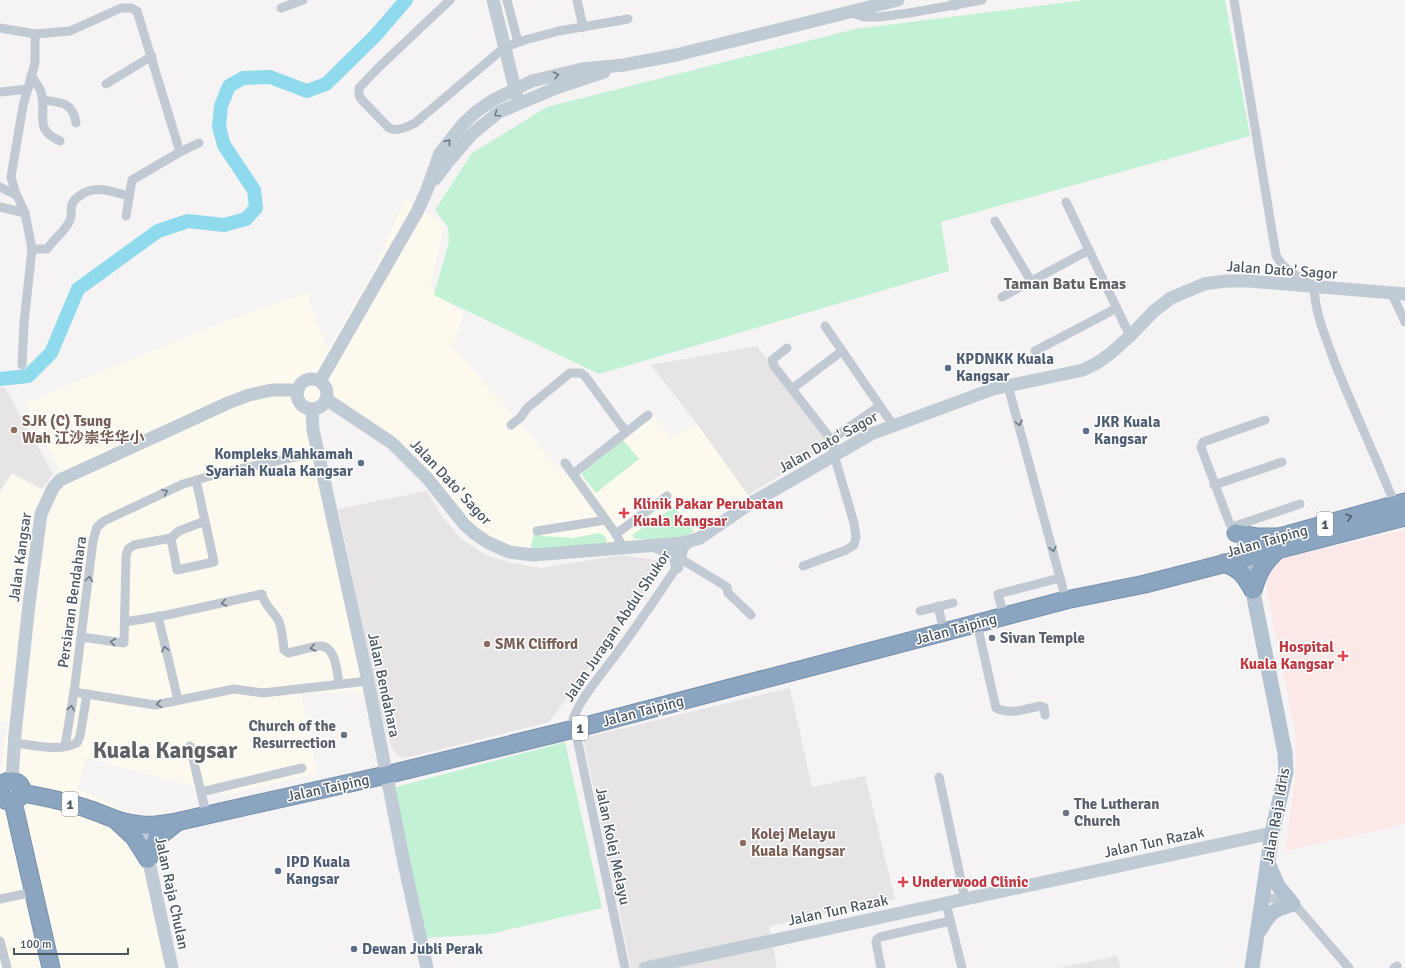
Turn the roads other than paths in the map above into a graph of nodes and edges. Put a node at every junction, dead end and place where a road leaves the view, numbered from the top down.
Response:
1 (303, 0) edge
2 (450, 0) edge
3 (493, 0) edge
4 (507, 0) edge
5 (576, 0) edge
6 (898, 0) edge
7 (982, 0) edge
8 (1234, 0) edge
9 (958, 2) edge
10 (281, 8) dead end
11 (850, 12) junction
12 (628, 19) dead end
13 (583, 27) junction
14 (0, 28) edge
15 (35, 34) junction
16 (518, 42) junction
17 (505, 47) junction
18 (152, 56) junction
19 (624, 65) junction
20 (31, 76) junction
21 (106, 84) dead end
22 (28, 89) junction
23 (515, 89) junction
24 (0, 92) edge
25 (42, 100) junction
26 (518, 103) junction
27 (76, 123) dead end
28 (60, 141) dead end
29 (199, 143) dead end
30 (180, 152) junction
31 (0, 187) edge
32 (427, 190) junction
33 (16, 195) junction
34 (129, 196) junction
35 (1066, 202) dead end
36 (0, 207) edge
37 (25, 213) junction
38 (126, 216) dead end
39 (995, 221) dead end
40 (32, 249) junction
41 (1089, 250) junction
42 (1031, 281) junction
43 (1314, 287) junction
44 (1399, 294) edge
45 (1002, 297) dead end
46 (1117, 308) junction
47 (1405, 322) edge
48 (825, 326) dead end
49 (1130, 336) junction
50 (787, 348) dead end
51 (842, 351) junction
52 (1035, 351) dead end
53 (22, 365) dead end
54 (320, 381) junction
55 (1008, 386) junction
56 (792, 388) junction
57 (298, 390) junction
58 (326, 399) junction
59 (880, 406) junction
60 (312, 409) junction
61 (648, 415) dead end
62 (1264, 420) dead end
63 (512, 425) dead end
64 (893, 425) junction
65 (626, 432) junction
66 (833, 442) junction
67 (318, 452) junction
68 (834, 455) junction
69 (1282, 462) dead end
70 (565, 463) dead end
71 (574, 474) junction
72 (196, 480) junction
73 (1214, 485) junction
74 (667, 496) dead end
75 (1300, 504) dead end
76 (1402, 508) edge
77 (606, 520) junction
78 (205, 521) junction
79 (537, 531) dead end
80 (616, 534) junction
81 (171, 538) junction
82 (1240, 541) junction
83 (1279, 543) junction
84 (653, 546) junction
85 (623, 548) junction
86 (684, 551) junction
87 (1224, 563) junction
88 (803, 566) dead end
89 (1060, 578) junction
90 (1108, 590) junction
91 (1253, 590) junction
92 (1066, 600) junction
93 (952, 603) dead end
94 (938, 606) junction
95 (920, 611) dead end
96 (751, 615) dead end
97 (158, 616) junction
98 (1004, 616) junction
99 (125, 622) junction
100 (977, 624) junction
101 (944, 632) junction
102 (81, 637) junction
103 (368, 681) junction
104 (339, 684) junction
105 (74, 692) junction
106 (87, 694) junction
107 (178, 700) junction
108 (1045, 715) dead end
109 (574, 729) junction
110 (15, 743) junction
111 (65, 746) junction
112 (190, 746) dead end
113 (302, 768) dead end
114 (386, 775) junction
115 (940, 777) dead end
116 (6, 792) edge
117 (201, 792) junction
118 (204, 812) junction
119 (117, 821) junction
120 (176, 822) junction
121 (141, 825) junction
122 (1272, 833) junction
123 (148, 858) junction
124 (1268, 862) junction
125 (34, 892) junction
126 (1263, 897) junction
127 (0, 899) edge
128 (965, 899) junction
129 (946, 903) junction
130 (1293, 904) junction
131 (950, 921) junction
132 (1258, 933) junction
133 (0, 941) edge
134 (7, 968) edge
135 (51, 968) edge
136 (172, 968) edge
137 (427, 968) edge
138 (625, 968) edge
139 (645, 968) edge
140 (881, 968) edge
141 (962, 968) edge
142 (1252, 968) edge
143 (1349, 968) edge

1 - 10 street
2 - 17 street
3 - 17 main road
4 - 16 street
5 - 13 street
6 - 11 main road
7 - 9 street
8 - 43 street
9 - 11 street
11 - 19 main road
12 - 13 street
13 - 16 street
14 - 15 street
15 - 18 street
15 - 20 street
16 - 17 street
17 - 23 main road
18 - 21 street
18 - 30 street
23 -> 19 main road
19 - 26 main road
20 - 22 street
20 - 25 street
22 - 24 street
22 - 33 street
23 - 26 main road
32 -> 23 main road
25 - 27 street
25 - 28 street
26 -> 32 main road
29 - 30 street
30 - 34 street
31 - 33 street
32 - 54 main road
33 - 37 street
34 - 38 street
34 - 40 street
35 - 41 street
36 - 37 street
37 - 40 street
39 - 42 street
40 - 53 street
41 - 42 street
41 - 46 street
42 - 45 street
43 - 44 main road, Jalan Dato' Sagor
43 - 49 main road, Jalan Dato' Sagor
43 - 76 street
44 - 47 street
46 - 49 street
46 - 52 street
48 - 51 street
49 - 55 main road, Jalan Dato' Sagor
50 - 56 street
51 - 56 street
51 - 59 street
54 - 57 main road
54 - 58 main road
55 - 64 main road, Jalan Dato' Sagor
55 -> 89 street
56 - 66 street
57 - 60 main road
57 - 110 main road, Jalan Kangsar
58 - 60 main road
58 - 85 main road, Jalan Dato' Sagor
59 - 64 street
59 - 66 street
60 - 67 main road, Jalan Bendahara
61 - 65 street
62 - 73 street
63 - 65 street
64 - 68 main road, Jalan Dato' Sagor
65 - 71 street
66 - 68 street
67 - 72 street, Persiaran Bendahara
67 - 103 main road, Jalan Bendahara
68 - 86 main road, Jalan Dato' Sagor
68 - 88 street
69 - 73 street
70 - 71 street
71 - 77 street
72 - 78 street
102 -> 72 street, Persiaran Bendahara
73 - 82 street
74 - 80 street
75 - 82 street
76 - 83 highway, Jalan Taiping / 1
77 - 79 street
77 - 80 street
78 - 81 street
78 - 81 street
80 - 85 street
81 - 99 street
82 - 83 highway, Jalan Taiping / 1
82 - 83 highway
82 - 87 highway, Jalan Taiping / 1
82 - 90 highway, Jalan Taiping / 1
82 - 91 main road, Jalan Raja Idris
83 - 91 highway
84 - 85 main road, Jalan Dato' Sagor
84 - 86 main road, Jalan Dato' Sagor
84 - 86 main road
86 - 96 street
86 - 109 street, Jalan Juragan Abdul Shukor
87 - 90 highway, Jalan Taiping / 1
87 - 91 highway
89 - 92 street
89 - 98 street
90 - 92 highway, Jalan Taiping / 1
91 - 122 main road, Jalan Raja Idris
92 - 98 highway, Jalan Taiping / 1
93 - 94 street
94 - 95 street
94 - 101 street
97 - 99 street
104 -> 97 street
107 -> 97 street
98 - 100 highway, Jalan Taiping / 1
99 -> 102 street
100 - 101 highway, Jalan Taiping / 1
100 - 108 street
101 - 109 highway, Jalan Taiping / 1
102 - 105 street, Persiaran Bendahara
103 - 104 street
103 - 114 main road, Jalan Bendahara
104 - 107 street
105 - 106 street
111 -> 105 street, Persiaran Bendahara
107 -> 106 street
106 - 111 street
109 - 114 highway, Jalan Taiping / 1
109 - 138 street, Jalan Kolej Melayu
110 - 111 street
110 - 116 main road, Jalan Kangsar
112 - 117 street
113 - 117 street
114 - 118 highway, Jalan Taiping / 1
114 - 137 main road, Jalan Bendahara
115 - 128 street
116 - 119 highway, 1
116 - 125 highway
117 - 118 street
118 - 120 highway, Jalan Taiping / 1
119 - 121 highway, 1
119 - 123 highway
120 - 121 highway, 1
120 - 123 highway
121 - 123 main road, Jalan Raja Chulan
122 - 124 main road, Jalan Raja Idris
122 - 128 main road, Jalan Tun Razak
123 - 136 main road, Jalan Raja Chulan
124 - 126 main road, Jalan Raja Idris
124 - 130 main road
125 - 127 street
125 - 135 highway
126 - 130 street
126 - 132 main road, Jalan Raja Idris
128 - 129 main road, Jalan Tun Razak
129 - 131 street
129 - 139 main road, Jalan Tun Razak
130 - 132 main road
130 - 143 street
131 - 140 street
131 - 141 street
132 - 142 main road, Jalan Raja Idris
133 - 134 street

